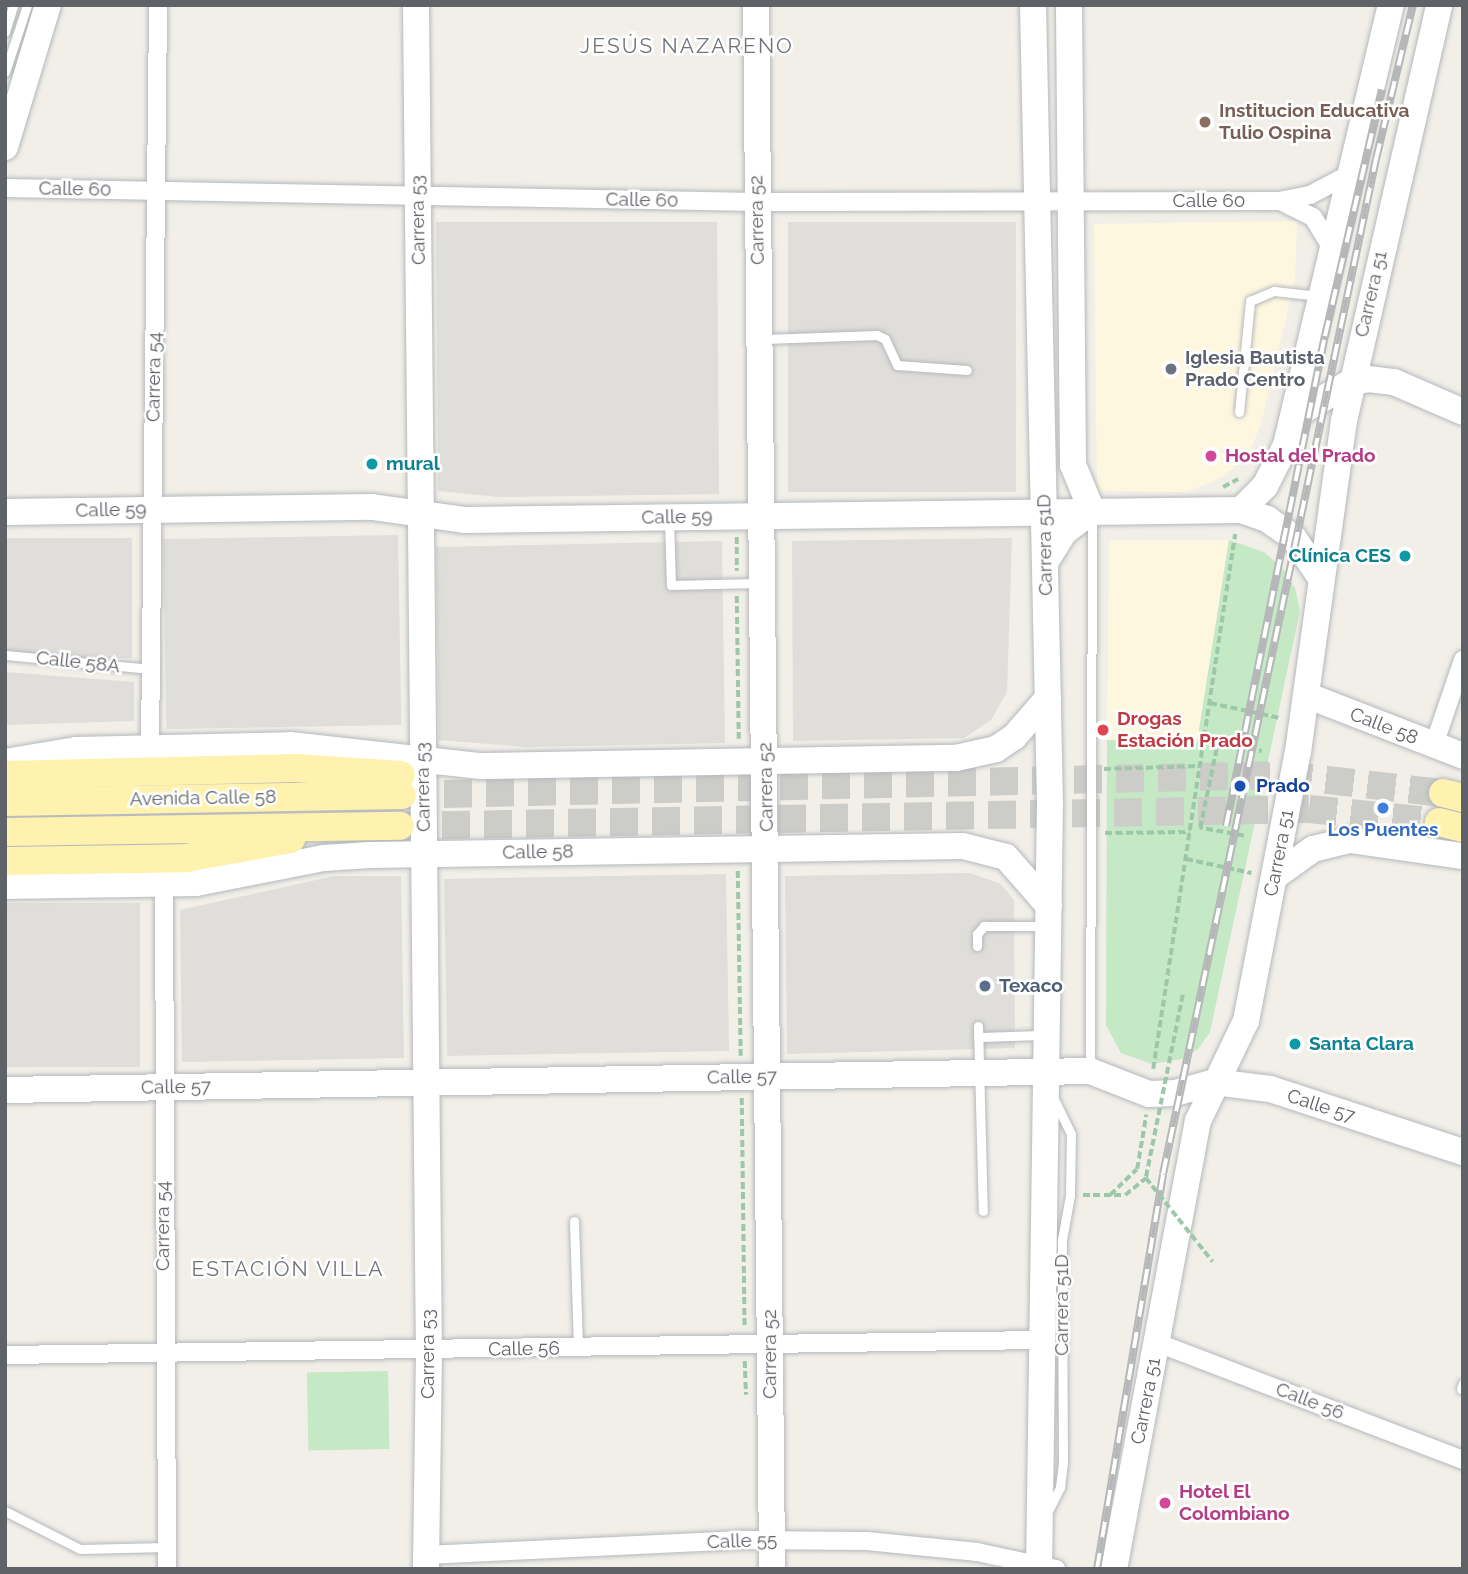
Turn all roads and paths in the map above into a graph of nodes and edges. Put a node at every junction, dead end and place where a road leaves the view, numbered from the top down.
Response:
1 (13, 5) edge
2 (27, 5) edge
3 (48, 5) edge
4 (158, 5) edge
5 (416, 5) edge
6 (756, 5) edge
7 (1033, 5) edge
8 (1069, 5) edge
9 (1391, 5) edge
10 (1439, 5) edge
11 (5, 32) edge
12 (5, 72) edge
13 (5, 147) edge
14 (1350, 174) junction
15 (5, 188) edge
16 (156, 191) junction
17 (418, 196) junction
18 (1037, 201) junction
19 (1072, 201) junction
20 (1279, 201) junction
21 (756, 202) junction
22 (1332, 248) junction
23 (1321, 296) junction
24 (758, 339) junction
25 (967, 370) dead end
26 (1351, 382) junction
27 (1239, 412) dead end
28 (1463, 412) edge
29 (1294, 416) junction
30 (1243, 475) dead end
31 (1213, 492) dead end
32 (152, 509) junction
33 (1092, 511) junction
34 (5, 512) edge
35 (1045, 512) junction
36 (421, 514) junction
37 (761, 516) junction
38 (669, 517) junction
39 (1239, 522) junction
40 (1046, 561) junction
41 (1321, 578) junction
42 (762, 583) junction
43 (5, 654) edge
44 (1463, 660) edge
45 (151, 669) junction
46 (1306, 695) junction
47 (1048, 698) junction
48 (1210, 703) junction
49 (1284, 718) dead end
50 (1434, 745) junction
51 (150, 748) junction
52 (1262, 751) dead end
53 (1463, 756) edge
54 (423, 758) junction
55 (5, 762) edge
56 (766, 762) junction
57 (1201, 766) junction
58 (1104, 769) dead end
59 (5, 775) edge
60 (1198, 785) junction
61 (1208, 787) junction
62 (5, 802) edge
63 (400, 826) tunnel mouth
64 (347, 827) junction
65 (5, 832) edge
66 (1190, 832) junction
67 (1104, 833) dead end
68 (1244, 836) dead end
69 (767, 849) junction
70 (424, 854) junction
71 (1463, 856) edge
72 (1186, 859) junction
73 (5, 861) edge
74 (738, 864) dead end
75 (1263, 875) junction
76 (164, 884) junction
77 (5, 886) edge
78 (1049, 916) junction
79 (977, 946) dead end
80 (1183, 995) dead end
81 (978, 1026) dead end
82 (1047, 1035) junction
83 (978, 1037) junction
84 (741, 1062) dead end
85 (1153, 1069) dead end
86 (979, 1072) junction
87 (1090, 1072) junction
88 (769, 1076) junction
89 (1047, 1078) junction
90 (1215, 1082) junction
91 (426, 1083) junction
92 (163, 1087) junction
93 (5, 1090) edge
94 (1147, 1109) dead end
95 (1463, 1152) edge
96 (1146, 1178) junction
97 (1070, 1195) junction
98 (1110, 1195) junction
99 (983, 1211) dead end
100 (575, 1221) dead end
101 (1213, 1262) dead end
102 (1043, 1340) junction
103 (1158, 1343) junction
104 (770, 1345) junction
105 (578, 1348) junction
106 (429, 1351) junction
107 (5, 1354) edge
108 (162, 1355) junction
109 (1463, 1460) edge
110 (5, 1511) edge
111 (1040, 1528) junction
112 (772, 1539) junction
113 (166, 1547) junction
114 (426, 1562) edge
115 (1045, 1567) edge
116 (167, 1569) edge
117 (772, 1569) edge
118 (1114, 1569) edge

1 - 11 lane
2 - 12 lane
3 - 13 main road
4 - 16 street, Carrera 54
5 - 17 main road, Carrera 53
6 - 21 main road, Carrera 52
7 - 18 main road, Carrera 51D
8 - 19 main road, Carrera 51D
9 - 14 main road
10 - 26 main road, Carrera 51
14 - 20 street, Calle 60
14 - 22 main road
15 - 16 street, Calle 60
16 - 17 street, Calle 60
16 - 32 street, Carrera 54
17 - 21 street, Calle 60
17 - 36 main road, Carrera 53
18 - 19 street, Calle 60
18 - 21 street, Calle 60
18 - 35 main road, Carrera 51D
19 - 20 street, Calle 60
19 - 33 main road, Carrera 51D
20 - 22 street, Calle 60
21 - 24 main road, Carrera 52
22 - 23 main road
23 - 27 lane
23 - 29 main road
24 - 25 lane
24 - 37 main road, Carrera 52
26 - 28 main road
26 - 29 main road
26 - 41 main road, Carrera 51
29 - 39 main road
30 - 31 path
32 - 34 main road, Calle 59
32 - 36 main road, Calle 59
32 - 45 street, Carrera 54
33 - 35 main road, Calle 59
33 - 39 main road, Calle 59
33 - 40 main road
33 - 87 lane, Carrera 51D
35 - 37 main road, Calle 59
35 - 40 main road, Carrera 51D
36 - 38 main road, Calle 59
36 - 54 main road, Carrera 53
37 - 38 main road, Calle 59
37 - 42 main road, Carrera 52
38 - 42 lane
39 - 41 main road, Calle 59
39 - 48 path
40 - 47 main road, Carrera 51D
41 - 46 main road, Carrera 51
42 - 56 main road, Carrera 52
43 - 45 lane, Calle 58A
44 - 50 street
45 - 51 street, Carrera 54
46 - 50 main road, Calle 58
46 - 75 main road, Carrera 51
47 - 56 main road
47 - 78 main road, Carrera 51D
48 - 49 path
48 - 57 path
50 - 53 main road, Calle 58
51 - 54 main road
51 - 55 main road
52 - 61 path
54 - 56 main road
54 - 70 main road, Carrera 53
56 - 69 main road, Carrera 52
57 - 58 path
57 - 60 path
59 - 62 main road, Avenida Calle 58
60 - 61 path
60 - 66 path
61 - 68 path
63 - 64 main road, Avenida Calle 58
64 - 65 main road, Avenida Calle 58
64 - 73 main road
66 - 67 path
66 - 72 path
69 - 70 main road, Calle 58
69 - 78 main road, Calle 58
69 - 88 main road, Carrera 52
70 - 76 main road, Calle 58
70 - 91 main road, Carrera 53
71 - 75 main road
72 - 75 path
72 - 85 path
74 - 84 path
75 - 90 main road, Carrera 51
76 - 77 main road, Calle 58
76 - 92 street, Carrera 54
78 - 79 lane
78 - 82 main road, Carrera 51D
80 - 96 path, bridge
81 - 83 lane
82 - 83 lane
82 - 89 main road, Carrera 51D
83 - 86 lane
86 - 88 main road, Calle 57
86 - 89 main road, Calle 57
86 - 99 lane
87 - 89 main road, Calle 57
87 - 90 main road, Calle 57
88 - 91 main road, Calle 57
88 - 104 main road, Carrera 52
89 - 97 lane, Carrera 51D
89 - 102 main road, Carrera 51D
90 - 95 main road, Calle 57
90 - 103 main road, Carrera 51
91 - 92 main road, Calle 57
91 - 106 main road, Carrera 53
92 - 93 main road, Calle 57
92 - 108 street, Carrera 54
94 - 98 path
96 - 98 path
96 - 101 path, bridge
97 - 98 path
97 - 111 lane, Carrera 51D
100 - 105 lane
102 - 104 street, Calle 56
102 - 111 main road, Carrera 51D
103 - 109 street, Calle 56
103 - 118 main road, Carrera 51
104 - 105 street, Calle 56
104 - 112 main road, Carrera 52
105 - 106 street, Calle 56
106 - 108 street, Calle 56
106 - 114 main road, Carrera 53
107 - 108 street, Calle 56
108 - 113 street, Carrera 54
110 - 113 lane
111 - 115 main road, Carrera 51D
112 - 114 street, Calle 55
112 - 115 street, Calle 55
112 - 117 main road, Carrera 52
113 - 116 street, Carrera 54

